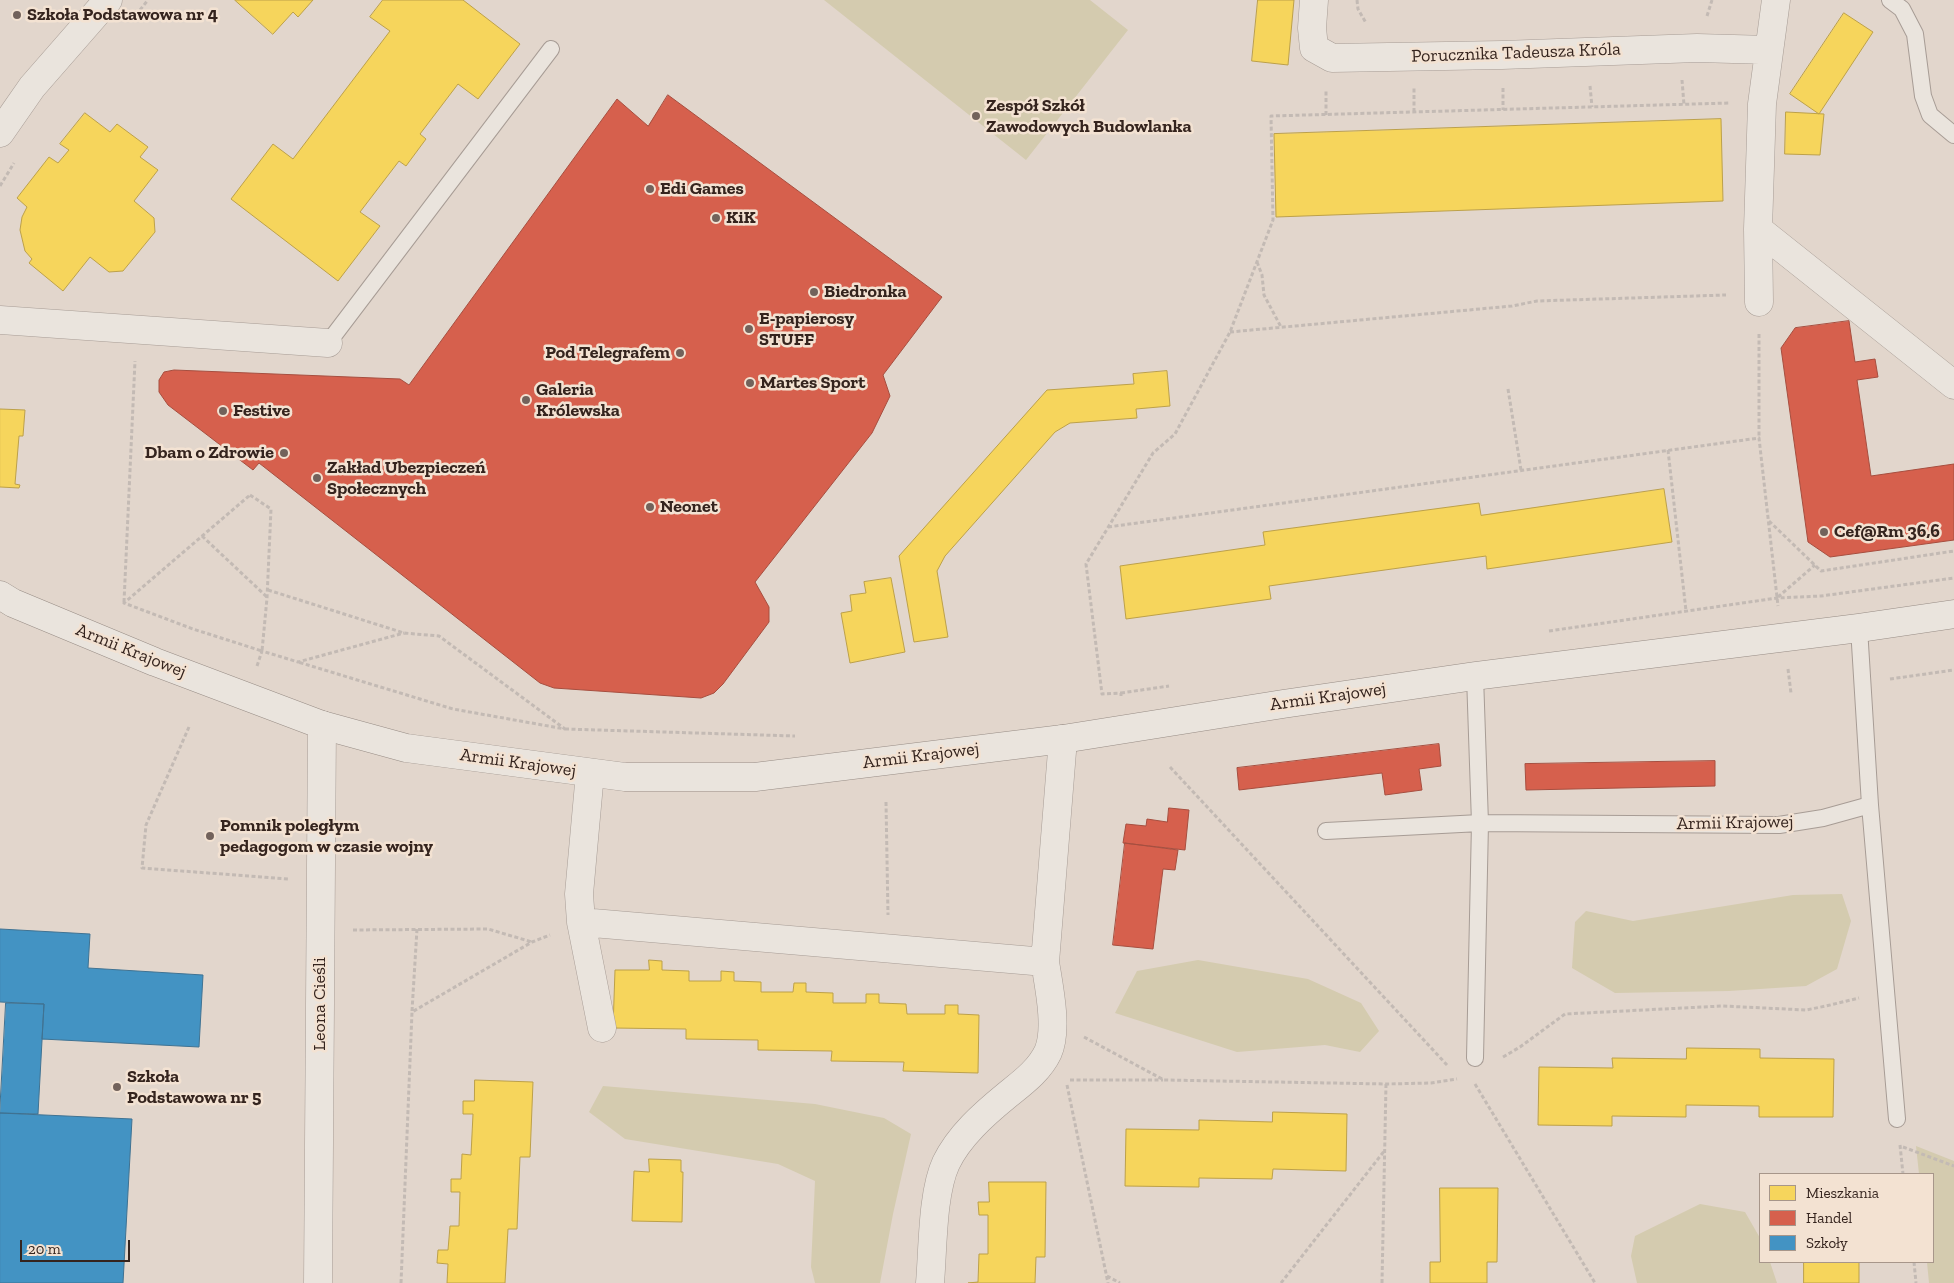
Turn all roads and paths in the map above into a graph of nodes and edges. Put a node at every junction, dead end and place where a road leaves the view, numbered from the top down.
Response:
1 (108, 0) edge
2 (1314, 0) edge
3 (1776, 0) edge
4 (1890, 0) edge
5 (551, 49) dead end
6 (1769, 50) junction
7 (1762, 104) junction
8 (0, 134) edge
9 (1954, 135) edge
10 (1758, 229) junction
11 (1257, 262) junction
12 (1709, 296) dead end
13 (1759, 302) joint
14 (0, 320) edge
15 (1281, 327) junction
16 (137, 330) junction
17 (1230, 332) junction
18 (328, 343) joint
19 (1954, 385) edge
20 (1508, 388) dead end
21 (1759, 438) junction
22 (1668, 450) junction
23 (1521, 470) junction
24 (1768, 521) junction
25 (1107, 527) junction
26 (202, 536) junction
27 (1954, 551) edge
28 (1815, 565) junction
29 (268, 590) junction
30 (0, 595) edge
31 (267, 598) junction
32 (1777, 598) junction
33 (124, 603) junction
34 (1778, 608) dead end
35 (1686, 611) dead end
36 (1954, 614) edge
37 (1859, 628) junction
38 (404, 633) junction
39 (262, 651) junction
40 (298, 662) junction
41 (1788, 667) dead end
42 (257, 668) dead end
43 (1954, 670) edge
44 (1475, 676) junction
45 (1863, 683) junction
46 (1791, 692) dead end
47 (1122, 702) dead end
48 (322, 724) junction
49 (189, 727) dead end
50 (565, 729) junction
51 (795, 736) dead end
52 (1063, 739) junction
53 (1170, 767) dead end
54 (590, 773) junction
55 (886, 802) dead end
56 (1870, 805) junction
57 (1480, 822) junction
58 (1326, 831) dead end
59 (288, 879) dead end
60 (581, 922) junction
61 (417, 929) junction
62 (352, 930) dead end
63 (532, 942) junction
64 (889, 948) junction
65 (1045, 962) junction
66 (412, 1012) junction
67 (602, 1028) dead end
68 (1475, 1058) joint
69 (1460, 1078) dead end
70 (1164, 1080) dead end
71 (1386, 1084) dead end
72 (1897, 1119) dead end
73 (1900, 1145) dead end
74 (1385, 1150) junction
75 (1954, 1166) edge
76 (1914, 1263) edge
77 (1106, 1275) junction
78 (318, 1283) edge
79 (401, 1283) edge
80 (930, 1283) edge
81 (1108, 1283) edge
82 (1120, 1283) edge
83 (1280, 1283) edge
84 (1382, 1283) edge
85 (1595, 1283) edge
86 (1916, 1283) edge

1 - 8 street
2 - 6 street, Porucznika Tadeusza Króla
3 - 6 street
4 - 9 lane
5 - 18 lane
6 - 7 street
7 - 10 street
7 - 11 path
10 - 13 street
10 - 19 street
11 - 15 path
11 - 17 path
12 - 15 path
13 - 21 path
14 - 16 street
15 - 17 path
16 - 18 street
16 - 33 path
17 - 25 path
20 - 23 path
21 - 22 path
21 - 24 path
22 - 23 path
22 - 35 path
23 - 25 path
24 - 28 path
24 - 32 path
25 - 47 path
26 - 29 path
26 - 31 path
26 - 33 path
27 - 28 path
28 - 32 path
29 - 31 path
29 - 38 path
30 - 48 street, Armii Krajowej
31 - 39 path
32 - 34 path
33 - 39 path
36 - 37 street, Armii Krajowej
37 - 44 street, Armii Krajowej
37 - 45 lane
38 - 40 path
38 - 50 path
39 - 40 path
39 - 42 path
40 - 50 path
41 - 46 path
43 - 45 path
44 - 52 street, Armii Krajowej
44 - 57 lane
45 - 56 lane
48 - 54 street, Armii Krajowej
48 - 78 street, Leona Cieśli
49 - 59 path
50 - 51 path
52 - 54 street, Armii Krajowej
52 - 65 street
53 - 69 path
54 - 60 street
55 - 64 path
56 - 57 lane, Armii Krajowej
56 - 72 lane
57 - 58 lane, Armii Krajowej
57 - 68 lane
60 - 63 path
60 - 64 street
60 - 67 street
61 - 62 path
61 - 63 path
61 - 66 path
63 - 66 path
64 - 65 street
65 - 80 street
66 - 79 path
68 - 85 path
70 - 77 path
71 - 74 path
73 - 75 path
74 - 83 path
74 - 84 path
76 - 86 path
77 - 81 path
77 - 82 path

